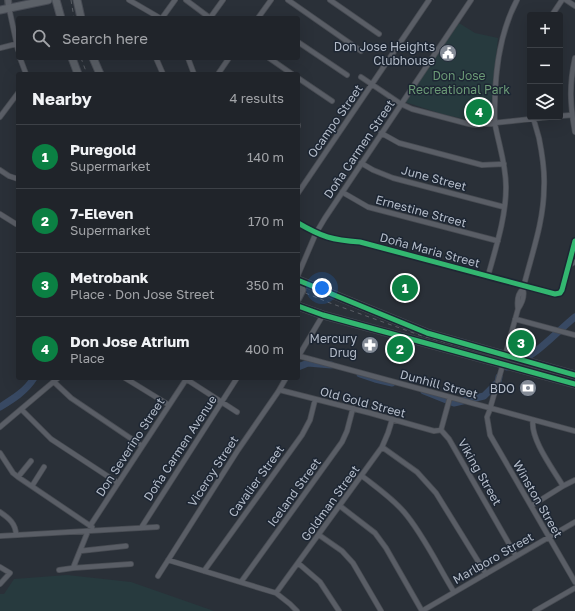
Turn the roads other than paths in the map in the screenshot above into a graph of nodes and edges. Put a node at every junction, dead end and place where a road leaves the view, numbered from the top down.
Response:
1 (8, 0) edge
2 (48, 0) edge
3 (56, 0) edge
4 (77, 0) edge
5 (129, 0) edge
6 (175, 0) edge
7 (186, 0) edge
8 (223, 0) edge
9 (271, 0) edge
10 (288, 0) edge
11 (330, 0) edge
12 (429, 0) edge
13 (471, 0) edge
14 (517, 0) edge
15 (562, 0) edge
16 (566, 0) edge
17 (575, 6) edge
18 (9, 8) junction
19 (0, 10) edge
20 (554, 12) edge
21 (60, 16) edge
22 (81, 16) edge
23 (157, 16) edge
24 (163, 16) edge
25 (207, 16) edge
26 (211, 16) edge
27 (261, 16) edge
28 (379, 34) dead end
29 (300, 43) edge
30 (16, 44) joint
31 (0, 48) edge
32 (361, 51) dead end
33 (575, 58) edge
34 (21, 60) edge
35 (73, 60) edge
36 (94, 60) edge
37 (157, 60) edge
38 (189, 60) edge
39 (228, 60) edge
40 (272, 60) edge
41 (25, 72) edge
42 (77, 72) edge
43 (99, 72) edge
44 (161, 72) edge
45 (193, 72) edge
46 (219, 72) edge
47 (289, 72) edge
48 (347, 75) dead end
49 (361, 77) dead end
50 (300, 79) edge
51 (372, 85) junction
52 (16, 96) edge
53 (332, 101) dead end
54 (401, 104) junction
55 (572, 115) junction
56 (563, 116) edge
57 (0, 117) edge
58 (527, 119) edge
59 (534, 120) edge
60 (495, 123) junction
61 (575, 132) edge
62 (381, 133) junction
63 (361, 163) junction
64 (504, 164) junction
65 (0, 170) edge
66 (16, 178) edge
67 (300, 190) edge
68 (342, 192) junction
69 (504, 207) junction
70 (1, 216) edge
71 (16, 224) dead end
72 (300, 224) edge
73 (316, 233) junction
74 (498, 241) junction
75 (575, 241) edge
76 (575, 262) edge
77 (569, 265) junction
78 (300, 276) edge
79 (488, 276) junction
80 (300, 279) edge
81 (300, 283) edge
82 (523, 287) junction
83 (300, 294) edge
84 (300, 307) edge
85 (324, 315) junction
86 (515, 318) junction
87 (575, 335) edge
88 (300, 353) edge
89 (505, 356) junction
90 (300, 357) edge
91 (503, 364) junction
92 (575, 375) edge
93 (56, 380) edge
94 (129, 380) edge
95 (185, 380) edge
96 (188, 380) edge
97 (236, 380) edge
98 (285, 380) edge
99 (575, 384) edge
100 (280, 390) junction
101 (450, 397) junction
102 (315, 400) junction
103 (221, 402) junction
104 (169, 405) junction
105 (353, 408) junction
106 (22, 410) junction
107 (490, 410) junction
108 (236, 412) dead end
109 (392, 420) junction
110 (533, 420) junction
111 (0, 427) edge
112 (441, 430) junction
113 (575, 431) edge
114 (142, 446) junction
115 (382, 447) junction
116 (0, 453) edge
117 (31, 461) dead end
118 (44, 467) dead end
119 (362, 476) junction
120 (18, 477) junction
121 (575, 480) edge
122 (118, 483) junction
123 (32, 486) junction
124 (563, 486) junction
125 (340, 506) junction
126 (531, 506) junction
127 (0, 512) edge
128 (82, 520) junction
129 (575, 522) edge
130 (90, 526) junction
131 (157, 527) dead end
132 (140, 528) junction
133 (88, 531) junction
134 (97, 531) junction
135 (81, 532) junction
136 (16, 535) junction
137 (319, 535) junction
138 (0, 536) edge
139 (548, 537) junction
140 (126, 546) dead end
141 (80, 551) junction
142 (516, 556) junction
143 (168, 560) junction
144 (298, 563) junction
145 (131, 564) dead end
146 (0, 567) edge
147 (73, 568) junction
148 (59, 570) dead end
149 (204, 571) junction
150 (486, 574) junction
151 (158, 576) dead end
152 (241, 582) junction
153 (575, 582) edge
154 (0, 584) edge
155 (575, 588) edge
156 (454, 592) junction
157 (276, 593) junction
158 (297, 611) edge
159 (339, 611) edge
160 (381, 611) edge
161 (422, 611) edge
162 (535, 611) edge

1 - 18 street
2 - 18 main road
3 - 21 main road
4 - 22 main road
5 - 23 street
6 - 24 street
7 - 25 street
8 - 26 street
9 - 27 street
10 - 32 street
11 - 28 street
12 - 51 street, Ocampo Street
13 - 54 street, Doña Carmen Street
14 - 60 street
15 - 20 street
16 - 17 street
18 - 19 main road
18 - 30 street
29 - 48 street
30 - 31 street
33 - 55 street
34 - 41 street
35 - 42 main road
36 - 43 main road
37 - 44 street
38 - 45 street
39 - 46 street
40 - 47 street
49 - 51 street
50 - 53 street
51 - 54 street
51 - 67 street, Ocampo Street
52 - 57 street
54 - 60 street
54 - 62 street, Doña Carmen Street
55 - 56 street
55 - 61 street
58 - 60 street
59 - 82 street
60 - 64 street
62 - 63 street, Doña Carmen Street
62 - 64 street
63 - 68 street, Doña Carmen Street
63 - 69 street, June Street
64 - 69 street
65 - 66 street
68 - 73 street, Doña Carmen Street
68 - 74 street, Ernestine Street
69 - 74 street
70 - 71 street
72 - 73 street, Doña Maria Street
73 - 78 street, Doña Carmen Street
73 - 79 street, Doña Maria Street
74 - 79 street
75 - 77 street
76 - 77 street
77 - 82 street, Doña Maria Street
79 - 82 street, Doña Maria Street
80 - 89 main road
81 - 83 main road
82 - 86 street
84 - 85 main road
85 - 88 street
85 - 91 main road
86 - 87 street
86 - 89 street
89 - 92 main road
90 - 101 street, Dunhill Street
91 - 99 main road
91 - 107 street, Winston Street
93 - 106 street
93 - 114 street
94 - 104 street
95 - 104 street, Don Severino Street
96 - 103 street
97 - 103 street, Doña Carmen Avenue
98 - 100 street, Viceroy Street
100 - 102 street, Old Gold Street
100 - 143 street, Viceroy Street
101 - 107 street, Dunhill Street
101 - 112 street
102 - 105 street, Old Gold Street
102 - 149 street, Cavalier Street
103 - 108 street
103 - 132 street, Doña Carmen Avenue
104 - 114 street, Don Severino Street
105 - 109 street, Old Gold Street
105 - 152 street, Iceland Street
106 - 111 street
106 - 122 street
107 - 110 street, Dunhill Street
107 - 126 street, Winston Street
109 - 112 street, Old Gold Street
109 - 115 street, Goldman Street
110 - 113 street, Dunhill Street
110 - 124 street
112 - 142 street, Viking Street
114 - 122 street, Don Severino Street
115 - 119 street, Goldman Street
115 - 150 street
116 - 120 street
117 - 120 street
118 - 123 street
119 - 125 street, Goldman Street
119 - 156 street
120 - 123 street
121 - 124 street
122 - 130 street, Don Severino Street
123 - 128 street
124 - 126 street
125 - 137 street, Goldman Street
125 - 161 street
126 - 139 street, Winston Street
127 - 136 street
128 - 130 street
128 - 135 street
129 - 139 street, Marlboro Street
130 - 134 street
131 - 132 street
132 - 134 street
133 - 134 street
133 - 135 street
133 - 141 street
135 - 136 street
136 - 138 street
137 - 144 street, Goldman Street
137 - 160 street
139 - 142 street, Marlboro Street
139 - 153 street, Winston Street
140 - 141 street
141 - 147 street
142 - 150 street, Marlboro Street
143 - 149 street
143 - 151 street, Viceroy Street
144 - 157 street, Goldman Street
144 - 159 street
145 - 147 street
146 - 154 street
147 - 148 street
149 - 152 street
150 - 156 street, Marlboro Street
152 - 157 street
155 - 162 street
156 - 161 street, Marlboro Street
157 - 158 street

